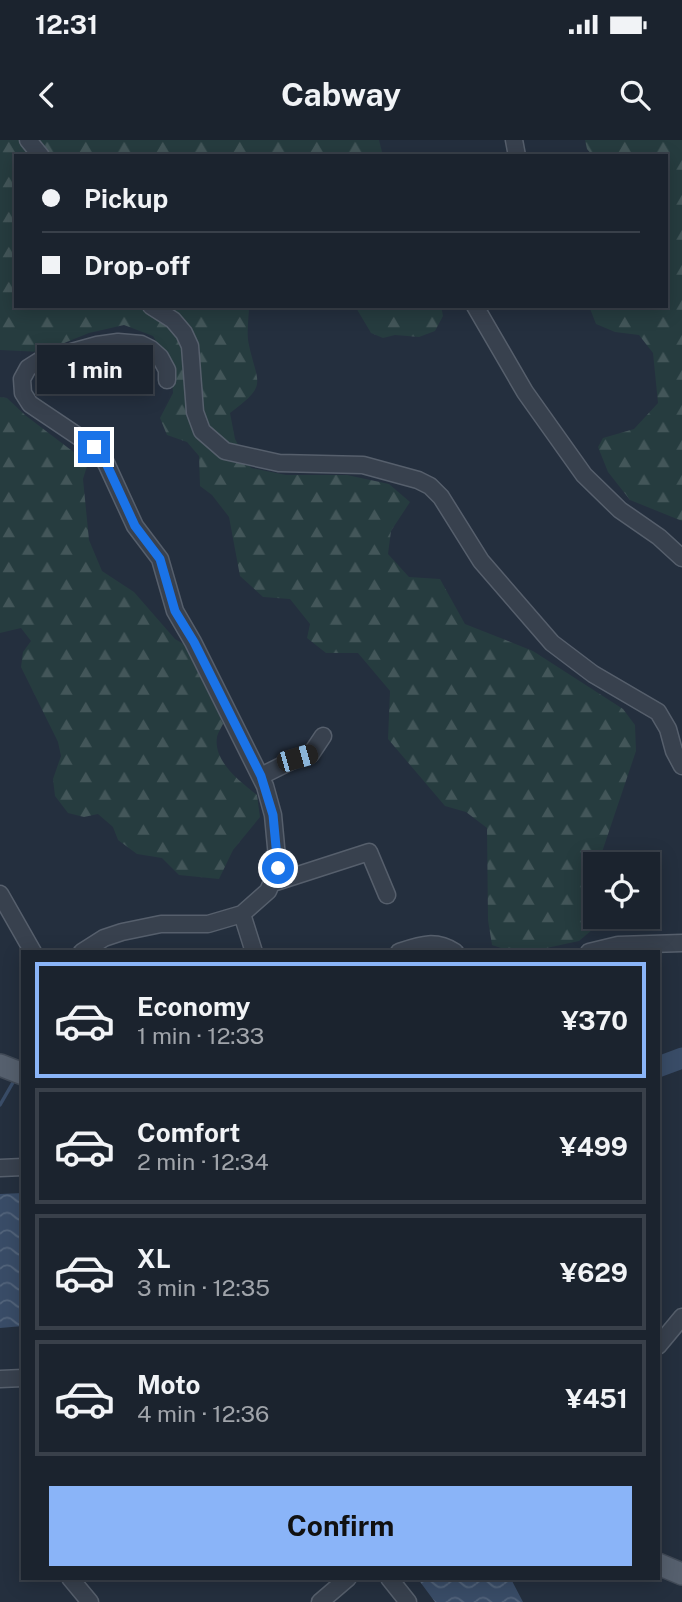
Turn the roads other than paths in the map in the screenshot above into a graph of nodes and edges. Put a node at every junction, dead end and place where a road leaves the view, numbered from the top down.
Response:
1 (28, 140) edge
2 (39, 154) edge
3 (153, 308) edge
4 (476, 308) edge
5 (167, 380) dead end
6 (682, 558) edge
7 (323, 736) dead end
8 (682, 765) edge
9 (261, 776) junction
10 (273, 883) junction
11 (0, 894) edge
12 (387, 895) dead end
13 (242, 914) junction
14 (682, 943) edge
15 (32, 950) edge
16 (85, 950) edge
17 (253, 950) edge
18 (406, 950) edge
19 (452, 950) edge
20 (597, 950) edge
21 (0, 1065) edge
22 (21, 1073) edge
23 (21, 1167) edge
24 (0, 1168) edge
25 (682, 1317) edge
26 (660, 1344) edge
27 (21, 1378) edge
28 (0, 1379) edge
29 (660, 1565) edge
30 (682, 1574) edge
31 (72, 1580) edge
32 (346, 1580) edge
33 (391, 1580) edge
34 (90, 1602) edge
35 (320, 1602) edge
36 (408, 1602) edge

1 - 2 street
3 - 8 street
4 - 6 street
5 - 9 street
7 - 9 street
9 - 10 street
10 - 12 street
10 - 13 street
11 - 15 street
13 - 16 street
13 - 17 street
14 - 20 street
18 - 19 street
21 - 22 main road
23 - 24 street
25 - 26 street
27 - 28 street
29 - 30 main road
31 - 34 street
32 - 35 street
33 - 36 street

